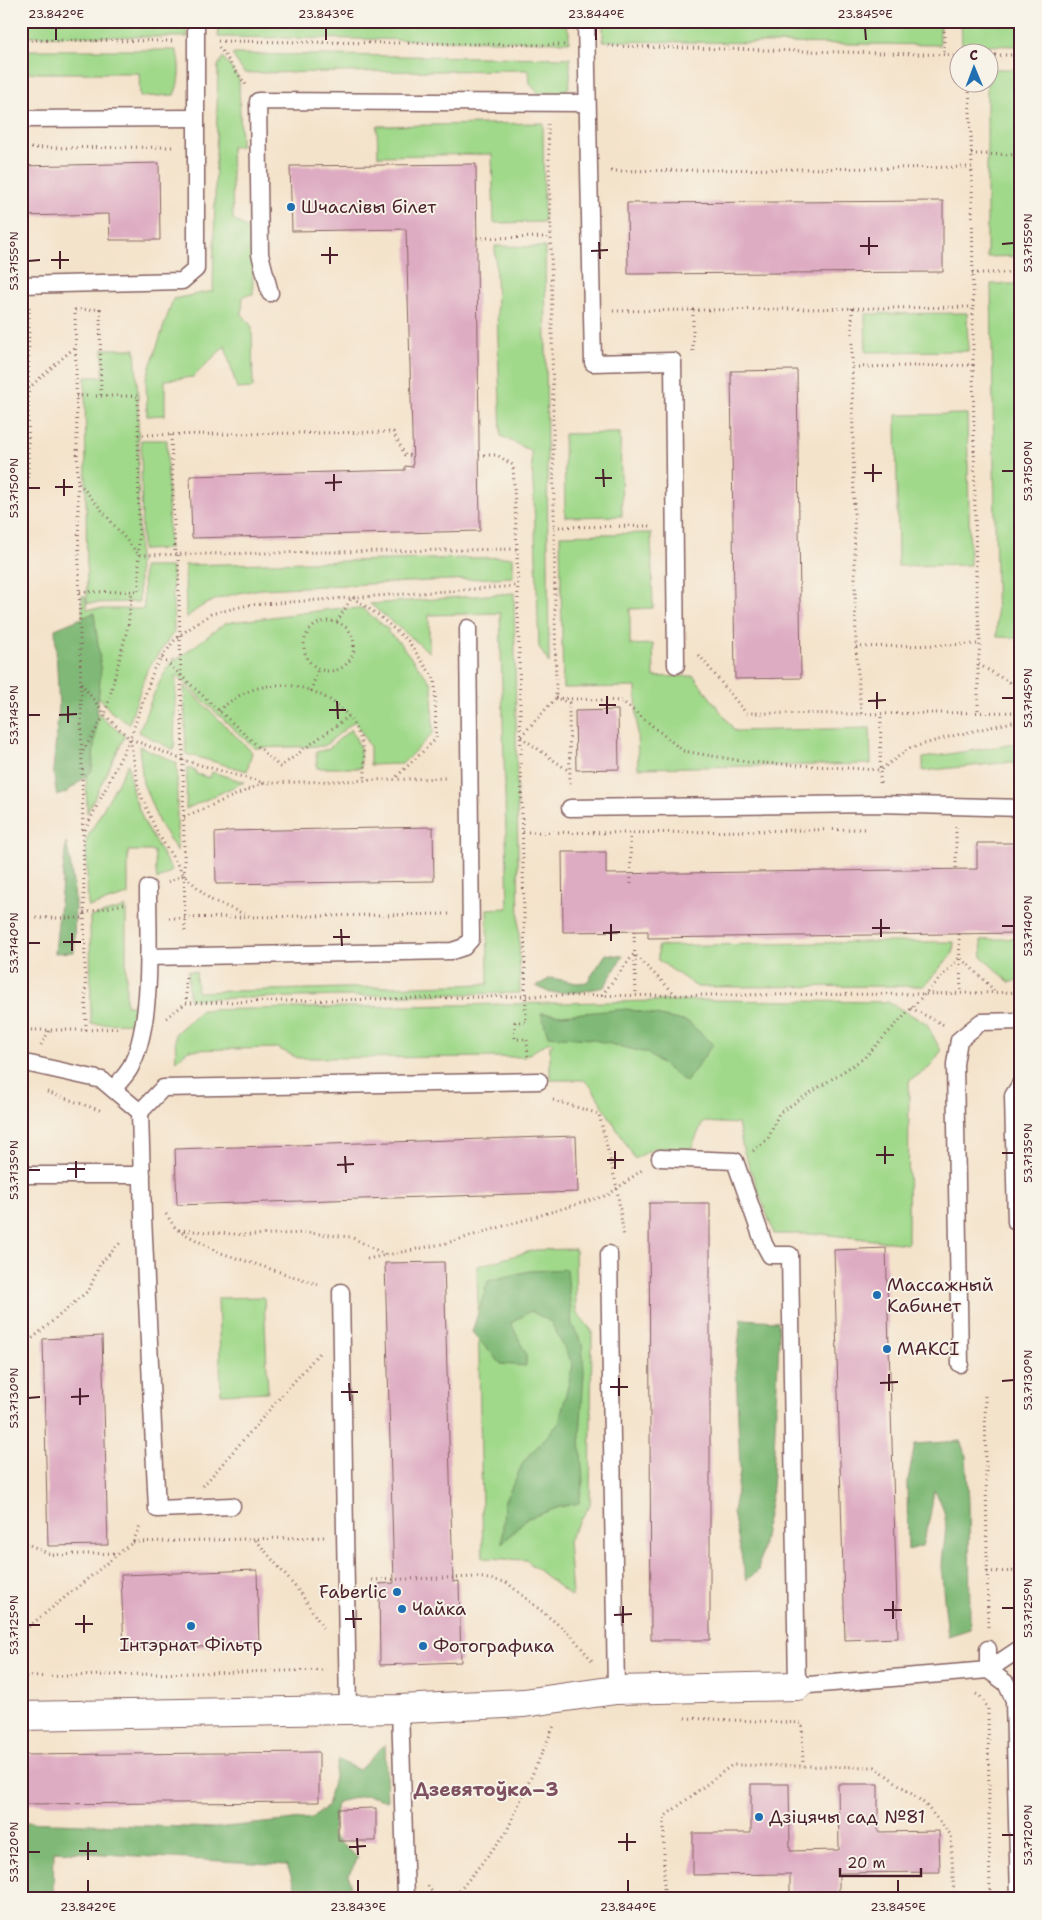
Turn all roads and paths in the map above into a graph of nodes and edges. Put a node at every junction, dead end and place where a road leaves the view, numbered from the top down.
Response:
1 (196, 21) edge
2 (586, 21) edge
3 (944, 21) edge
4 (21, 40) edge
5 (196, 41) junction
6 (587, 45) junction
7 (944, 54) junction
8 (950, 54) edge
9 (1000, 55) edge
10 (1021, 55) edge
11 (969, 92) edge
12 (258, 101) junction
13 (540, 101) junction
14 (587, 102) junction
15 (21, 118) edge
16 (195, 118) junction
17 (183, 147) dead end
18 (21, 148) edge
19 (971, 154) junction
20 (1021, 155) edge
21 (972, 167) junction
22 (608, 171) dead end
23 (551, 237) junction
24 (477, 238) dead end
25 (972, 273) junction
26 (1021, 273) edge
27 (99, 284) junction
28 (25, 285) edge
29 (270, 293) dead end
30 (610, 302) dead end
31 (973, 307) junction
32 (852, 308) junction
33 (100, 309) junction
34 (76, 346) junction
35 (973, 366) junction
36 (852, 367) junction
37 (28, 389) junction
38 (21, 395) edge
39 (76, 396) junction
40 (101, 396) junction
41 (138, 435) junction
42 (171, 435) junction
43 (479, 455) dead end
44 (413, 456) dead end
45 (21, 458) edge
46 (28, 461) junction
47 (78, 482) junction
48 (28, 483) dead end
49 (675, 525) junction
50 (554, 527) junction
51 (517, 550) junction
52 (139, 555) junction
53 (177, 555) junction
54 (518, 586) junction
55 (132, 591) junction
56 (80, 592) junction
57 (352, 597) junction
58 (337, 622) junction
59 (468, 628) dead end
60 (180, 635) junction
61 (980, 644) junction
62 (856, 647) junction
63 (696, 652) dead end
64 (162, 658) junction
65 (978, 664) junction
66 (676, 665) dead end
67 (318, 669) junction
68 (181, 676) junction
69 (81, 682) junction
70 (1021, 688) edge
71 (311, 691) junction
72 (556, 698) junction
73 (219, 711) junction
74 (978, 712) junction
75 (1021, 712) edge
76 (860, 714) junction
77 (881, 714) junction
78 (105, 715) junction
79 (349, 716) junction
80 (1021, 720) edge
81 (521, 737) junction
82 (130, 739) junction
83 (82, 753) junction
84 (183, 760) junction
85 (880, 770) junction
86 (569, 771) junction
87 (470, 778) junction
88 (394, 779) junction
89 (365, 780) junction
90 (264, 783) junction
91 (570, 808) joint
92 (1021, 808) edge
93 (184, 817) junction
94 (956, 827) dead end
95 (867, 829) dead end
96 (523, 832) junction
97 (630, 833) junction
98 (83, 834) junction
99 (956, 869) dead end
100 (184, 875) junction
101 (632, 884) dead end
102 (148, 888) dead end
103 (128, 903) dead end
104 (84, 913) junction
105 (451, 914) dead end
106 (251, 916) junction
107 (36, 918) dead end
108 (84, 918) junction
109 (148, 918) junction
110 (184, 918) junction
111 (634, 931) dead end
112 (959, 934) dead end
113 (185, 954) junction
114 (634, 954) junction
115 (148, 956) junction
116 (960, 957) junction
117 (1021, 992) edge
118 (997, 993) junction
119 (924, 994) junction
120 (961, 994) junction
121 (636, 995) junction
122 (676, 995) junction
123 (526, 996) junction
124 (602, 996) junction
125 (186, 1003) junction
126 (911, 1008) dead end
127 (1021, 1021) edge
128 (143, 1027) junction
129 (21, 1030) edge
130 (86, 1030) junction
131 (965, 1036) junction
132 (527, 1052) dead end
133 (21, 1064) edge
134 (539, 1081) dead end
135 (1021, 1083) edge
136 (113, 1089) junction
137 (46, 1092) dead end
138 (553, 1100) dead end
139 (141, 1118) junction
140 (660, 1158) dead end
141 (21, 1175) edge
142 (142, 1175) junction
143 (143, 1217) junction
144 (1016, 1222) dead end
145 (176, 1229) junction
146 (624, 1243) dead end
147 (609, 1254) dead end
148 (386, 1255) dead end
149 (341, 1292) joint
150 (341, 1328) junction
151 (21, 1348) edge
152 (960, 1364) dead end
153 (985, 1396) dead end
154 (232, 1506) dead end
155 (183, 1508) junction
156 (156, 1509) junction
157 (313, 1538) dead end
158 (256, 1539) junction
159 (21, 1541) edge
160 (132, 1542) junction
161 (118, 1553) junction
162 (1021, 1571) edge
163 (987, 1572) junction
164 (372, 1580) dead end
165 (21, 1633) edge
166 (1021, 1648) edge
167 (988, 1649) joint
168 (595, 1665) dead end
169 (347, 1667) junction
170 (988, 1670) junction
171 (21, 1677) edge
172 (797, 1686) junction
173 (616, 1690) junction
174 (400, 1709) junction
175 (348, 1710) junction
176 (21, 1716) edge
177 (684, 1718) dead end
178 (988, 1723) dead end
179 (554, 1726) dead end
180 (803, 1766) junction
181 (1019, 1851) edge
182 (201, 1899) edge
183 (244, 1899) edge
184 (406, 1899) edge
185 (453, 1899) edge
186 (664, 1899) edge
187 (954, 1899) edge
188 (990, 1899) edge
189 (1019, 1899) edge

1 - 5 lane
2 - 6 lane
3 - 7 path
4 - 5 path
5 - 16 lane
6 - 7 path
6 - 12 path
6 - 14 lane
7 - 8 path
9 - 10 path
11 - 19 path
12 - 13 lane
12 - 29 lane
13 - 14 lane
13 - 23 path
14 - 49 lane
15 - 16 lane
16 - 27 lane
17 - 18 path
19 - 20 path
19 - 21 path
21 - 22 path
21 - 25 path
23 - 24 path
23 - 50 path
25 - 26 path
25 - 31 path
27 - 28 lane
27 - 33 path
28 - 37 path
30 - 32 path
31 - 32 path
31 - 35 path
32 - 36 path
33 - 34 path
33 - 40 path
34 - 37 path
34 - 39 path
35 - 36 path
35 - 61 path
36 - 62 path
37 - 38 path
37 - 46 path
39 - 40 path
39 - 47 path
40 - 41 path
41 - 42 path
41 - 52 path
42 - 44 path
42 - 53 path
43 - 51 path
45 - 46 path
46 - 48 path
47 - 52 path
47 - 56 path
49 - 50 path
49 - 66 lane
50 - 72 path
51 - 53 path
51 - 54 path
52 - 53 path
52 - 55 path
53 - 60 path
54 - 57 path
54 - 81 path
55 - 56 path
55 - 78 path
56 - 69 path
57 - 58 path
57 - 60 path
57 - 88 path
58 - 67 path
58 - 67 path
59 - 87 lane
60 - 64 path
60 - 68 path
61 - 62 path
61 - 65 path
62 - 76 path
63 - 76 path
64 - 68 path
64 - 82 path
65 - 70 path
65 - 74 path
67 - 71 path
68 - 73 path
68 - 84 path
69 - 78 path
69 - 83 path
71 - 73 path
71 - 79 path
72 - 81 path
72 - 85 path
72 - 86 path
73 - 79 path
74 - 75 path
74 - 77 path
76 - 77 path
77 - 85 path
78 - 82 path
78 - 83 path
79 - 89 path
80 - 85 path
81 - 86 path
81 - 96 path
82 - 84 path
82 - 98 path
82 - 100 path
83 - 98 path
84 - 90 path
84 - 93 path
86 - 91 path
87 - 88 path
87 - 113 lane
88 - 89 path
89 - 90 path
90 - 93 path
91 - 92 lane
93 - 100 path
94 - 99 path
95 - 97 path
96 - 97 path
96 - 123 path
97 - 101 path
98 - 104 path
100 - 106 path
100 - 110 path
102 - 109 lane
103 - 104 path
104 - 108 path
105 - 106 path
106 - 110 path
107 - 108 path
108 - 130 path
109 - 110 path
109 - 115 lane
110 - 113 path
111 - 114 path
112 - 116 path
113 - 115 lane
113 - 125 path
114 - 121 path
114 - 122 path
114 - 124 path
115 - 128 lane
116 - 118 path
116 - 119 path
116 - 120 path
117 - 118 path
118 - 120 path
119 - 120 path
119 - 122 path
121 - 122 path
121 - 124 path
123 - 124 path
123 - 125 path
123 - 132 path
125 - 128 path
126 - 131 path
127 - 131 lane
128 - 130 path
128 - 136 lane
129 - 130 path
131 - 152 lane
133 - 136 lane
134 - 139 lane
135 - 144 lane
136 - 139 lane
137 - 139 path
138 - 146 path
139 - 142 lane
140 - 172 lane
141 - 142 lane
142 - 143 lane
142 - 145 path
143 - 151 path
143 - 156 lane
145 - 148 path
145 - 149 path
147 - 173 lane
149 - 150 lane
150 - 155 path
150 - 169 lane
153 - 163 path
154 - 155 lane
155 - 156 lane
156 - 160 path
157 - 158 path
158 - 160 path
158 - 169 path
159 - 161 path
160 - 161 path
161 - 165 path
162 - 163 path
163 - 167 path
164 - 168 path
166 - 170 lane
167 - 170 lane
169 - 171 path
169 - 175 lane
170 - 172 lane
170 - 181 lane
172 - 173 street
173 - 174 street
174 - 175 street
174 - 184 lane
175 - 176 street
177 - 180 path
178 - 188 path
179 - 185 path
180 - 186 path
180 - 187 path
181 - 189 lane
182 - 183 path

